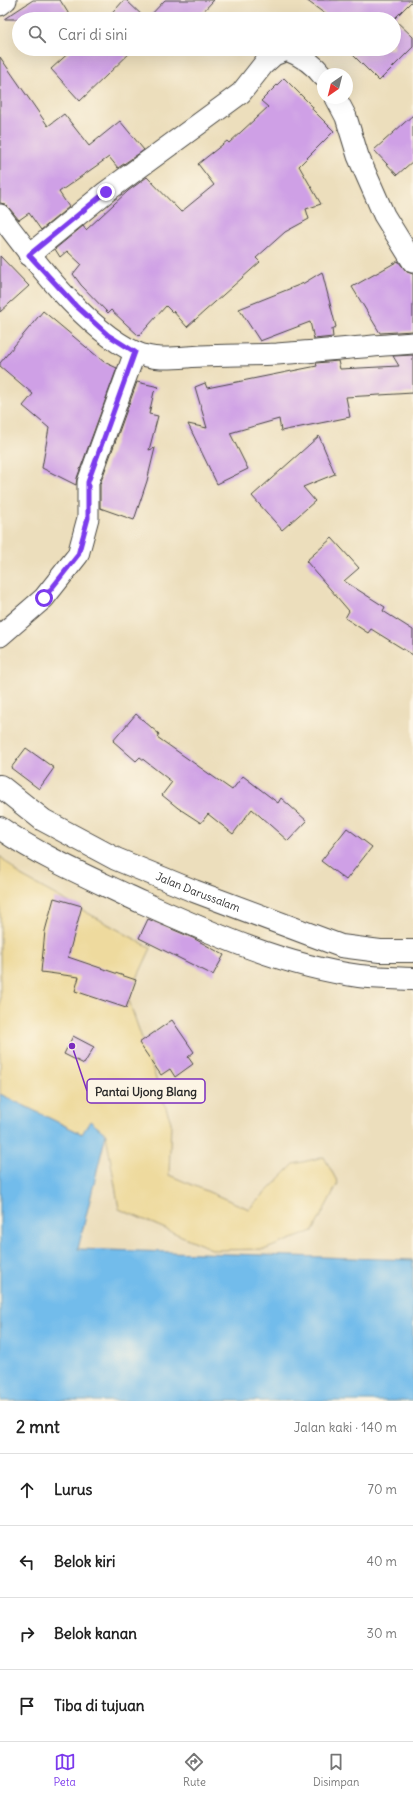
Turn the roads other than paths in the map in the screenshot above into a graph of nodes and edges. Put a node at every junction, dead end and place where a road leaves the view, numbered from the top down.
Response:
1 (6, 0) edge
2 (0, 5) edge
3 (273, 56) edge
4 (301, 56) edge
5 (317, 69) edge
6 (339, 104) edge
7 (0, 215) edge
8 (29, 255) junction
9 (413, 262) edge
10 (413, 343) edge
11 (135, 352) junction
12 (0, 636) edge
13 (0, 786) edge
14 (0, 828) edge
15 (413, 951) edge
16 (413, 980) edge

1 - 2 street
3 - 8 street
4 - 5 street
6 - 9 street
7 - 8 street
8 - 11 street
10 - 11 street
11 - 12 street
13 - 15 street, Jalan Darussalam
14 - 16 street

